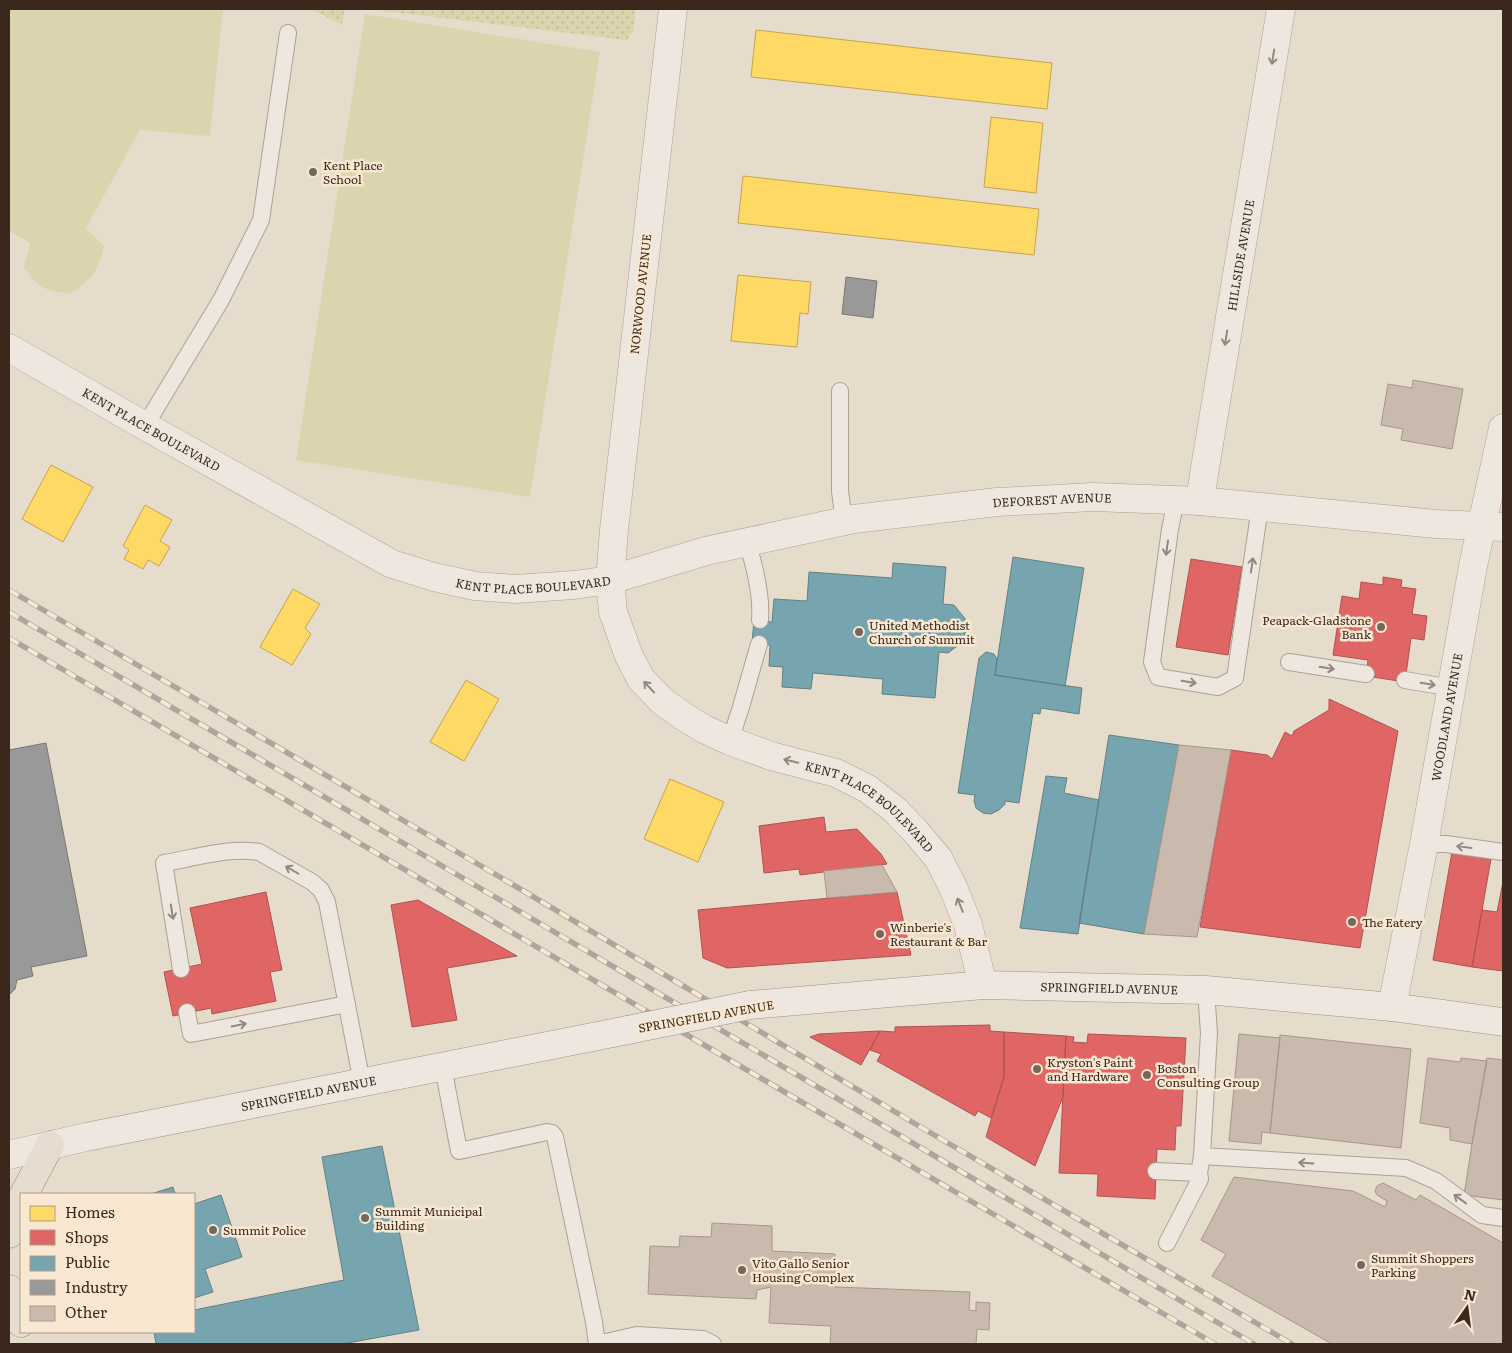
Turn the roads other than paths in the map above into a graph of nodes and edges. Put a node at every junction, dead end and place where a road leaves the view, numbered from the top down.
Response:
1 (673, 9) edge
2 (1282, 9) edge
3 (288, 33) dead end
4 (9, 348) edge
5 (840, 391) dead end
6 (145, 426) junction
7 (1503, 428) edge
8 (1188, 501) junction
9 (1260, 507) junction
10 (844, 522) junction
11 (1493, 526) edge
12 (747, 542) junction
13 (610, 580) junction
14 (760, 620) dead end
15 (759, 644) dead end
16 (1288, 662) dead end
17 (1366, 674) dead end
18 (1405, 680) dead end
19 (1452, 688) junction
20 (730, 741) junction
21 (1424, 844) junction
22 (1503, 852) edge
23 (181, 969) dead end
24 (983, 985) junction
25 (1206, 990) junction
26 (347, 1004) junction
27 (1392, 1007) junction
28 (188, 1012) dead end
29 (1503, 1022) edge
30 (442, 1067) junction
31 (362, 1083) junction
32 (50, 1146) junction
33 (9, 1156) edge
34 (1202, 1156) junction
35 (1156, 1171) dead end
36 (1199, 1173) junction
37 (25, 1193) edge
38 (20, 1202) edge
39 (1503, 1218) edge
40 (9, 1234) edge
41 (1167, 1242) dead end
42 (9, 1288) edge
43 (20, 1320) edge
44 (9, 1327) edge
45 (24, 1344) edge
46 (597, 1344) edge
47 (713, 1344) edge

1 - 13 street, NORWOOD AVENUE
2 -> 8 street, HILLSIDE AVENUE
3 - 6 lane
4 - 6 street, KENT PLACE BOULEVARD
5 - 10 lane
6 - 13 street, KENT PLACE BOULEVARD
7 - 11 street, WOODLAND AVENUE
8 - 9 street, DEFOREST AVENUE
8 -> 9 lane
8 - 10 street, DEFOREST AVENUE
9 - 11 street, DEFOREST AVENUE
10 - 12 street, DEFOREST AVENUE
11 - 19 street, WOODLAND AVENUE
12 - 13 street, DEFOREST AVENUE
12 - 14 lane
20 -> 13 street, KENT PLACE BOULEVARD
15 - 20 lane
16 -> 17 lane
18 -> 19 lane
19 - 21 street, WOODLAND AVENUE
24 -> 20 street, KENT PLACE BOULEVARD
22 -> 21 lane
21 - 27 street, WOODLAND AVENUE
26 -> 23 lane
24 - 25 street, SPRINGFIELD AVENUE
24 - 30 street, SPRINGFIELD AVENUE, bridge
25 - 27 street, SPRINGFIELD AVENUE
25 - 34 lane
28 -> 26 lane
26 - 31 lane
27 - 29 street, SPRINGFIELD AVENUE
30 - 31 street, SPRINGFIELD AVENUE
30 - 46 lane
31 - 32 street, SPRINGFIELD AVENUE
32 - 33 street, SPRINGFIELD AVENUE
32 - 37 main road
34 - 36 lane
39 -> 34 lane
35 - 36 lane
36 - 41 lane
38 - 40 main road
42 - 43 main road
44 - 45 main road
46 - 47 lane

